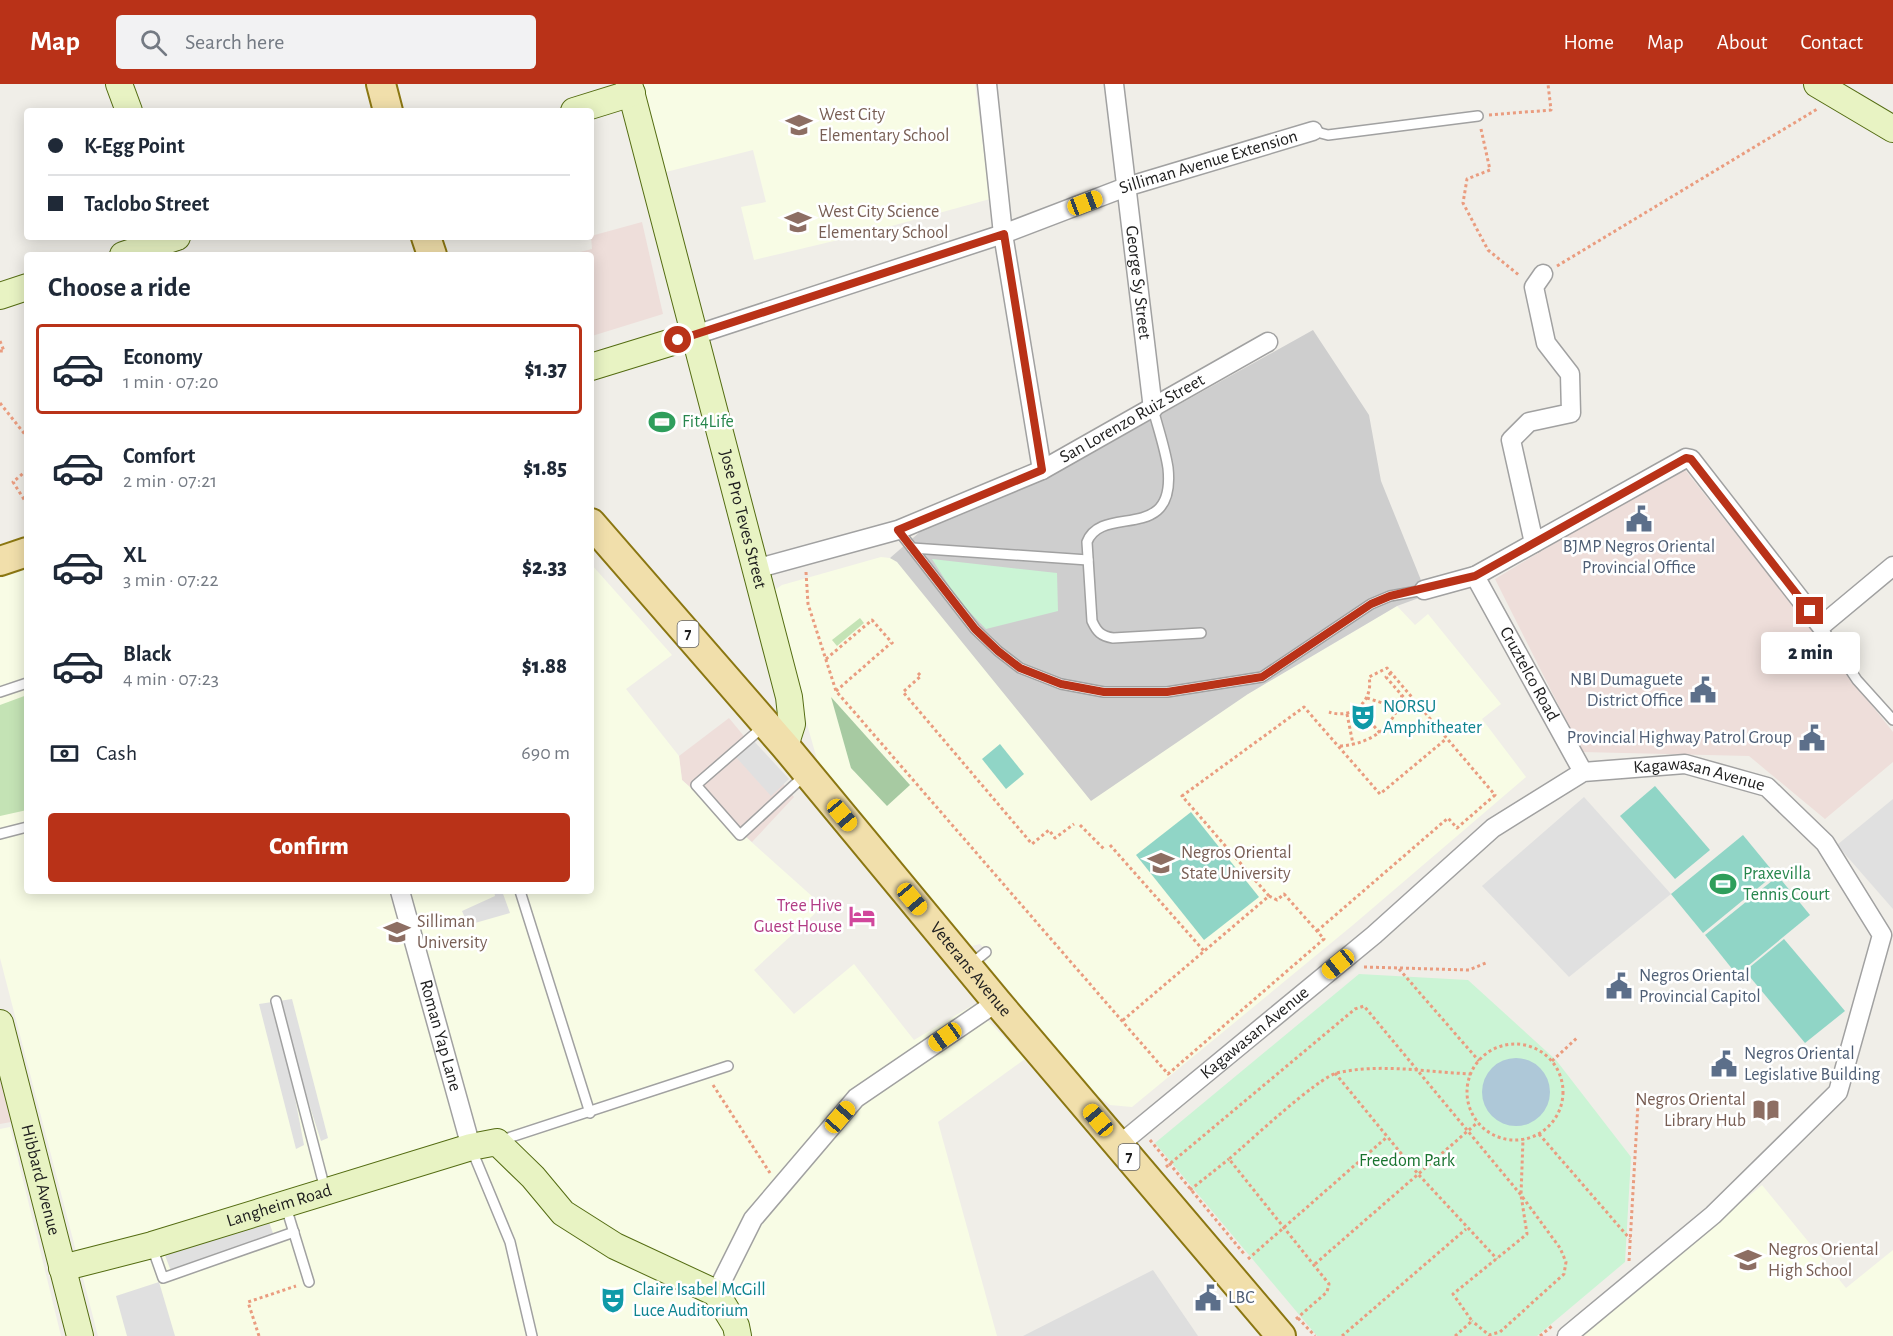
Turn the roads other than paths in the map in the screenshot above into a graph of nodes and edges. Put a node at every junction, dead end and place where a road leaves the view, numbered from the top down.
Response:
1 (119, 84) edge
2 (381, 84) edge
3 (987, 84) edge
4 (1114, 84) edge
5 (630, 88) edge
6 (1827, 90) edge
7 (128, 108) edge
8 (387, 108) edge
9 (581, 108) edge
10 (1478, 116) road end
11 (1893, 129) edge
12 (1313, 131) joint
13 (1126, 187) junction
14 (1004, 234) junction
15 (166, 240) edge
16 (132, 252) edge
17 (1538, 281) road end
18 (24, 288) edge
19 (0, 296) edge
20 (695, 335) junction
21 (1268, 342) dead end
22 (594, 366) edge
23 (1154, 409) junction
24 (1042, 470) junction
25 (594, 526) edge
26 (898, 530) junction
27 (1534, 543) junction
28 (912, 548) junction
29 (24, 553) edge
30 (1088, 560) junction
31 (0, 561) edge
32 (1893, 566) edge
33 (755, 569) junction
34 (1475, 576) junction
35 (1424, 590) joint
36 (1821, 626) junction
37 (1201, 633) dead end
38 (24, 684) edge
39 (0, 692) edge
40 (1893, 720) edge
41 (766, 724) junction
42 (785, 746) junction
43 (1583, 772) junction
44 (807, 773) junction
45 (24, 828) edge
46 (0, 834) edge
47 (401, 894) edge
48 (521, 894) edge
49 (1888, 934) edge
50 (276, 1000) dead end
51 (997, 1002) junction
52 (0, 1027) edge
53 (728, 1066) dead end
54 (590, 1113) junction
55 (497, 1142) junction
56 (1119, 1145) junction
57 (471, 1147) junction
58 (326, 1191) junction
59 (285, 1202) junction
60 (294, 1232) junction
61 (152, 1245) junction
62 (62, 1268) junction
63 (309, 1282) road end
64 (716, 1293) junction
65 (1287, 1324) edge
66 (1562, 1329) edge
67 (80, 1336) edge
68 (532, 1336) edge
69 (738, 1336) edge

1 - 7 street
2 - 8 main road
3 - 14 street
4 - 13 street, George Sy Street
5 - 9 street
5 - 20 street, Jose Pro Teves Street
6 - 11 street
10 - 12 lane
12 - 13 street, Silliman Avenue Extension
13 - 14 street, Silliman Avenue Extension
13 - 23 street, George Sy Street
14 - 20 street, Silliman Avenue Extension
14 - 24 street
15 - 16 street
17 - 27 street
18 - 19 street
20 - 22 street, Silliman Avenue Extension
20 - 33 street, Jose Pro Teves Street
21 - 23 street, San Lorenzo Ruiz Street
23 - 24 street, San Lorenzo Ruiz Street
23 - 30 lane
24 - 26 street, San Lorenzo Ruiz Street
25 - 41 main road, Veterans Avenue / 7
26 - 28 lane
26 - 33 street, San Lorenzo Ruiz Street
27 - 34 street
27 - 36 street
28 - 30 lane
28 - 35 lane
29 - 31 main road
30 - 37 lane
32 - 36 street
33 - 42 street, Jose Pro Teves Street
34 - 35 street
34 - 43 street, Cruztelco Road
36 - 40 lane
38 - 39 lane
41 - 42 main road, Veterans Avenue / 7
41 - 44 lane
42 - 44 main road, Veterans Avenue / 7
43 - 49 street, Kagawasan Avenue
43 - 56 street, Kagawasan Avenue
44 - 51 main road, Veterans Avenue / 7
45 - 46 lane
47 - 57 street, Roman Yap Lane
48 - 54 lane
49 - 66 street, Kagawasan Avenue
50 - 58 lane
51 - 56 main road, Veterans Avenue / 7
51 - 64 street
52 - 62 street, Hibbard Avenue
53 - 54 lane, Langheim Road
54 - 55 lane, Langheim Road
55 - 57 street, Langheim Road
55 - 64 street
56 - 65 main road, Veterans Avenue / 7
57 - 58 street, Langheim Road
57 - 68 lane
58 - 59 street, Langheim Road
59 - 60 lane
59 - 61 street, Langheim Road
60 - 61 lane
60 - 63 lane
61 - 62 street, Langheim Road
62 - 67 street, Hibbard Avenue
64 - 69 street

